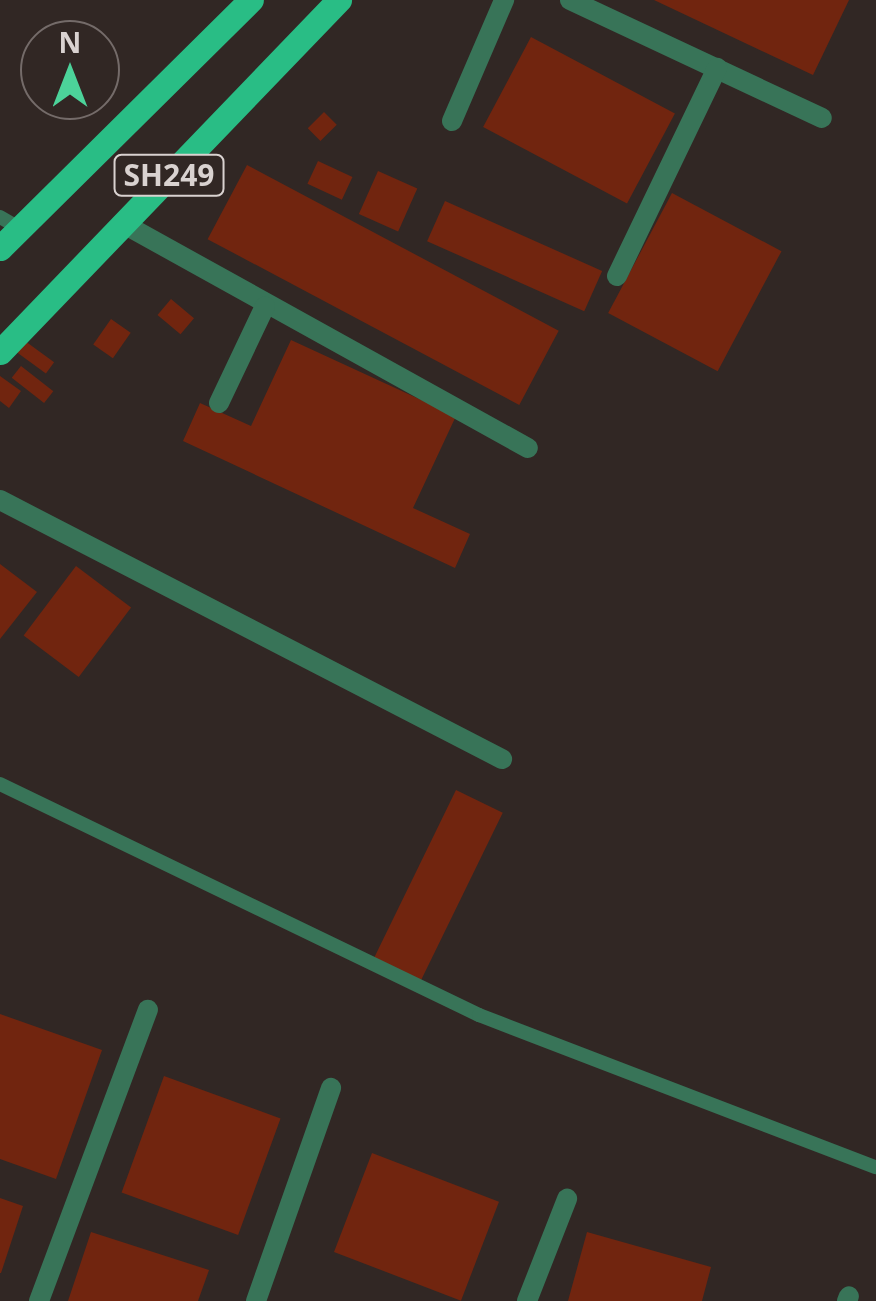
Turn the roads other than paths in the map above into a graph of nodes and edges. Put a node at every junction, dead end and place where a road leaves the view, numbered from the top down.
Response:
1 (251, 0) edge
2 (339, 0) edge
3 (504, 0) edge
4 (570, 0) edge
5 (717, 68) junction
6 (822, 118) dead end
7 (452, 122) dead end
8 (10, 222) edge
9 (122, 223) junction
10 (0, 248) edge
11 (617, 276) dead end
12 (265, 306) junction
13 (0, 352) edge
14 (219, 403) dead end
15 (528, 448) dead end
16 (0, 500) edge
17 (502, 759) dead end
18 (0, 784) edge
19 (148, 1010) dead end
20 (331, 1088) dead end
21 (876, 1167) edge
22 (567, 1199) dead end
23 (39, 1301) edge
24 (256, 1301) edge
25 (527, 1301) edge

1 - 8 main road
2 - 9 main road, SH249
3 - 7 street
4 - 5 street
5 - 6 street
5 - 11 street
8 - 10 main road
9 - 12 street
9 - 13 main road, SH249
12 - 14 street
12 - 15 street
16 - 17 street
18 - 21 lane
19 - 23 street
20 - 24 street
22 - 25 street

